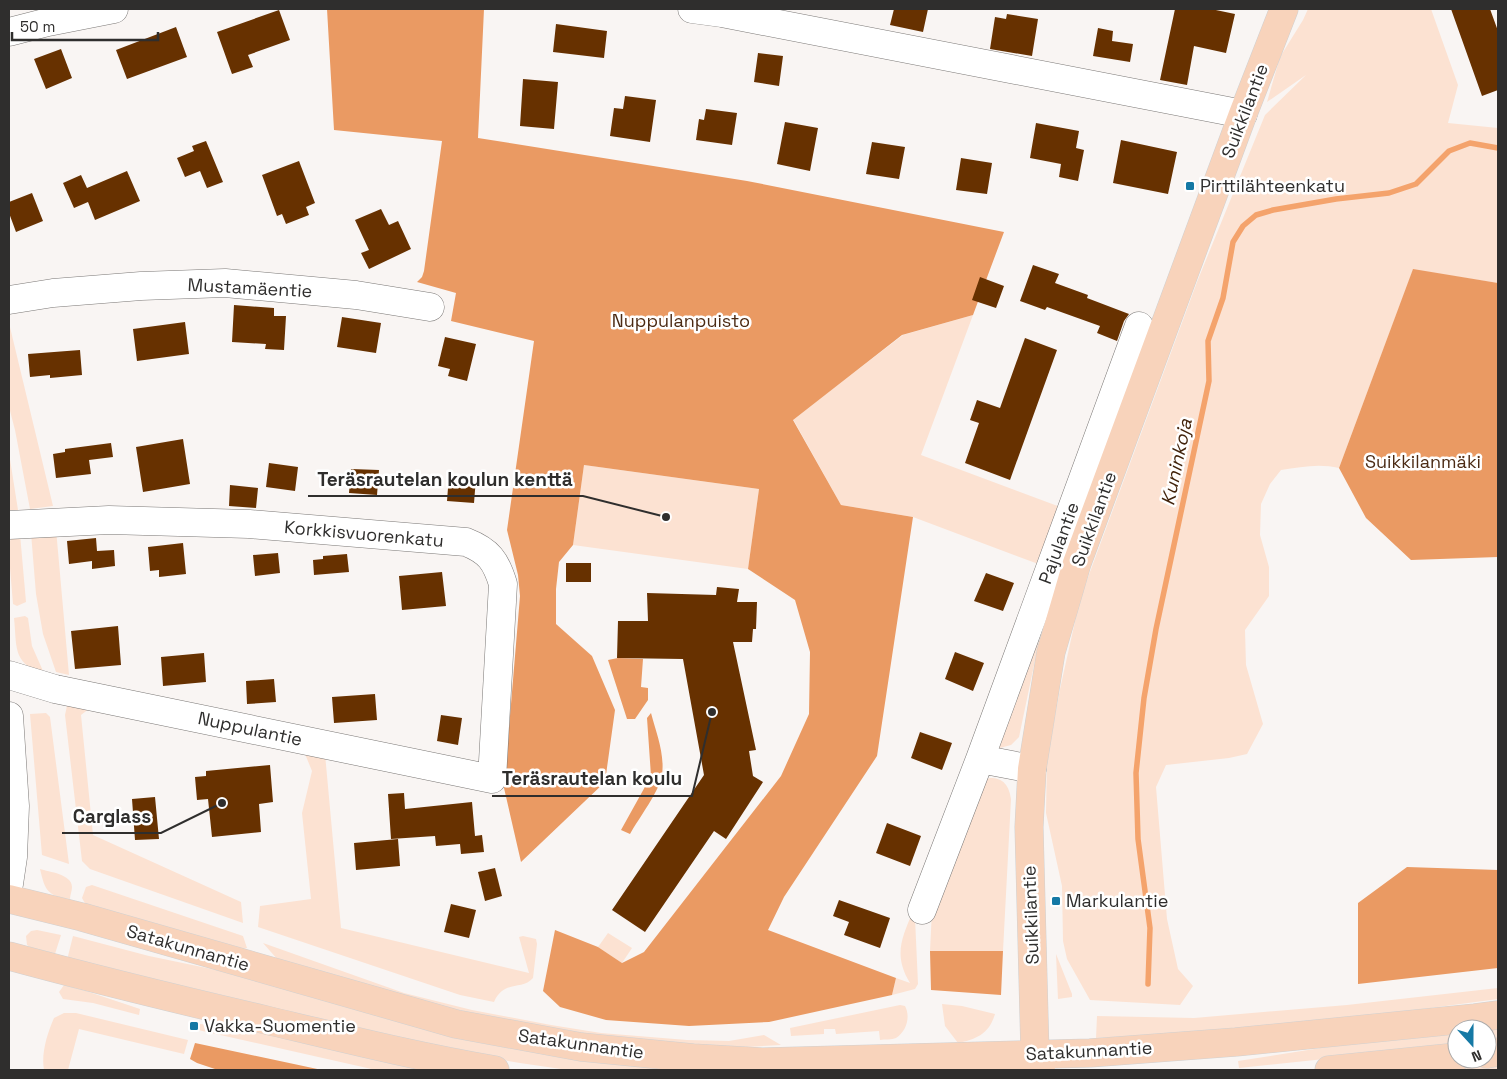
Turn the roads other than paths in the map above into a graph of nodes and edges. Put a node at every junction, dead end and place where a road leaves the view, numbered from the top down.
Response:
1 (114, 9) edge
2 (692, 9) edge
3 (1284, 9) edge
4 (9, 32) edge
5 (1243, 114) junction
6 (9, 300) edge
7 (430, 307) dead end
8 (1139, 326) dead end
9 (9, 525) edge
10 (9, 674) edge
11 (9, 716) edge
12 (980, 759) junction
13 (1032, 769) junction
14 (492, 779) joint
15 (9, 884) edge
16 (9, 899) edge
17 (922, 910) dead end
18 (9, 956) edge
19 (1498, 1015) edge
20 (1447, 1058) edge
21 (1033, 1065) edge
22 (495, 1070) edge
23 (1329, 1070) edge

1 - 4 street
2 - 5 street
3 - 5 main road, Suikkilantie
5 - 13 main road, Suikkilantie
6 - 7 street, Mustamäentie
8 - 12 street, Pajulantie
9 - 14 street, Korkkisvuorenkatu
10 - 14 street, Nuppulantie
11 - 15 street
12 - 13 street
12 - 17 street, Pajulantie
13 - 21 main road, Suikkilantie
16 - 21 main road, Satakunnantie
18 - 22 main road
19 - 21 main road, Satakunnantie
20 - 23 main road

